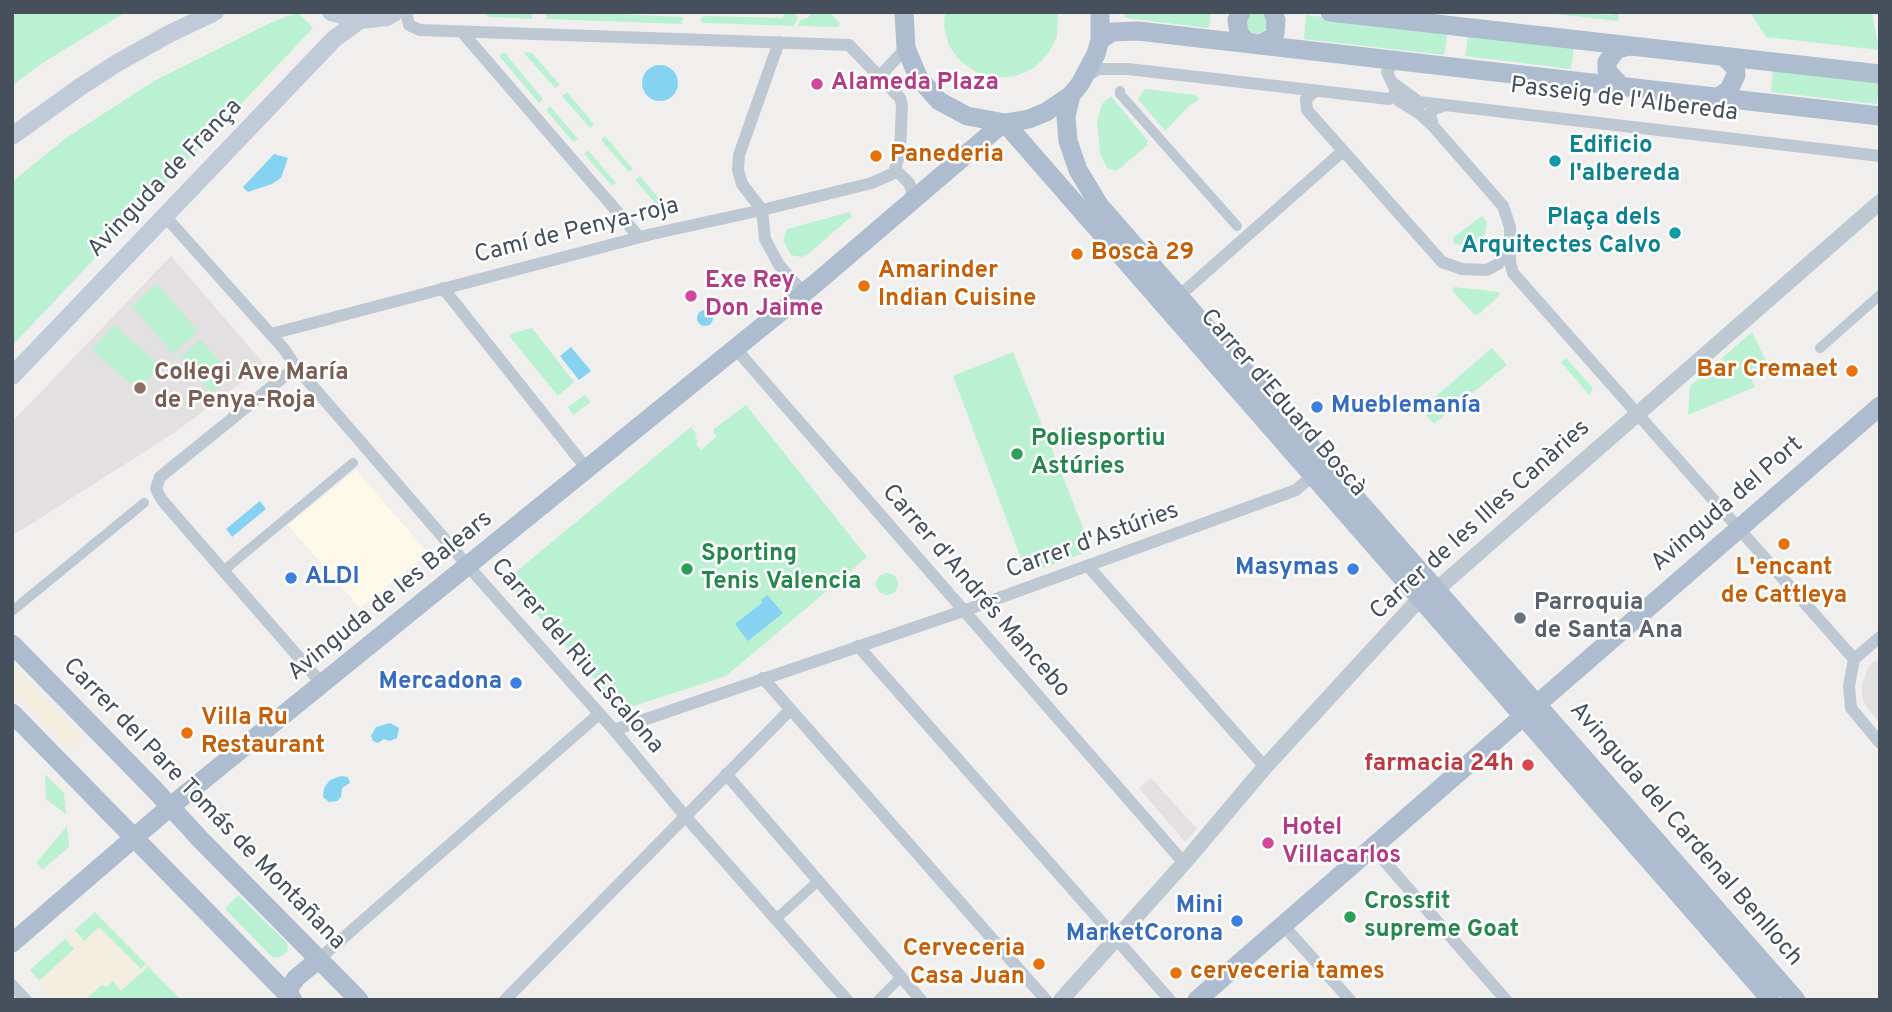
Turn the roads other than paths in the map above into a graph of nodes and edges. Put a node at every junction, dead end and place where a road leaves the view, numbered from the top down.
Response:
1 (215, 12) edge
2 (331, 12) edge
3 (395, 12) edge
4 (405, 12) edge
5 (904, 12) edge
6 (1100, 12) edge
7 (1241, 12) edge
8 (1273, 12) edge
9 (1330, 12) edge
10 (360, 20) junction
11 (462, 32) junction
12 (1100, 40) junction
13 (779, 43) junction
14 (1254, 44) junction
15 (1630, 46) junction
16 (906, 48) junction
17 (1723, 57) junction
18 (1395, 60) junction
19 (1880, 74) edge
20 (880, 76) junction
21 (1086, 76) junction
22 (1393, 83) junction
23 (1620, 85) junction
24 (1120, 91) dead end
25 (1315, 91) junction
26 (1071, 95) junction
27 (1718, 97) junction
28 (1385, 99) junction
29 (1445, 105) junction
30 (1880, 116) edge
31 (1004, 123) junction
32 (1433, 126) junction
33 (12, 136) edge
34 (1343, 151) junction
35 (1880, 156) edge
36 (894, 173) junction
37 (911, 200) junction
38 (1880, 202) edge
39 (762, 210) junction
40 (164, 215) junction
41 (1237, 226) dead end
42 (639, 237) junction
43 (1509, 248) junction
44 (443, 288) junction
45 (803, 293) junction
46 (1880, 295) edge
47 (1178, 296) junction
48 (271, 334) junction
49 (735, 348) junction
50 (1819, 348) dead end
51 (296, 367) junction
52 (12, 376) edge
53 (1880, 405) edge
54 (1636, 413) junction
55 (354, 463) dead end
56 (587, 469) junction
57 (1312, 476) junction
58 (144, 503) dead end
59 (1738, 529) junction
60 (468, 566) junction
61 (1088, 566) junction
62 (223, 571) junction
63 (1429, 594) junction
64 (12, 611) edge
65 (963, 611) junction
66 (1880, 637) edge
67 (12, 644) edge
68 (858, 646) junction
69 (1854, 659) junction
70 (763, 678) junction
71 (322, 684) junction
72 (1530, 709) junction
73 (790, 710) junction
74 (12, 713) edge
75 (599, 714) junction
76 (614, 730) junction
77 (1880, 743) edge
78 (1265, 767) junction
79 (726, 774) junction
80 (171, 806) junction
81 (685, 816) junction
82 (134, 838) junction
83 (1372, 847) junction
84 (1184, 863) junction
85 (817, 882) junction
86 (776, 919) junction
87 (1283, 925) junction
88 (1115, 938) junction
89 (12, 943) edge
90 (318, 960) junction
91 (901, 977) junction
92 (12, 985) edge
93 (291, 998) edge
94 (26, 1000) edge
95 (359, 1000) edge
96 (505, 1000) edge
97 (847, 1000) edge
98 (878, 1000) edge
99 (921, 1000) edge
100 (1046, 1000) edge
101 (1061, 1000) edge
102 (1170, 1000) edge
103 (1197, 1000) edge
104 (1350, 1000) edge
105 (1506, 1000) edge
106 (1771, 1000) edge
107 (1796, 1000) edge

1 - 33 main road
2 - 10 main road
3 - 10 main road
4 - 11 street
5 - 16 main road
6 - 12 main road
7 - 14 main road
8 - 14 main road
9 - 15 main road
10 - 40 main road, Avinguda de França
11 - 13 street
11 - 42 street
12 - 14 main road, Passeig de l'Albereda
12 - 21 main road
13 - 20 street
13 - 39 street
14 - 18 main road, Passeig de l'Albereda
15 - 17 main road
15 - 23 main road, Passeig de l'Albereda
16 - 20 street
16 - 31 main road
17 - 19 main road
17 - 27 main road, Passeig de l'Albereda
18 - 22 street
18 - 23 main road, Passeig de l'Albereda
20 - 36 street
21 - 25 street
21 - 26 main road
22 - 28 street
22 - 29 street, Passeig de l'Albereda
23 - 27 main road, Passeig de l'Albereda
24 - 41 street
25 - 28 street
25 - 34 street
26 - 31 main road
26 - 47 main road, Carrer d'Eduard Boscà
27 - 30 main road, Passeig de l'Albereda
28 - 32 street
29 - 32 street
29 - 35 street, Passeig de l'Albereda
31 - 37 main road, Avinguda de les Balears
31 - 57 main road, Carrer d'Eduard Boscà
32 - 43 street
34 - 43 street
34 - 47 street
36 - 37 street
36 - 39 street, Camí de Penya-roja
37 - 45 main road, Avinguda de les Balears
38 - 54 street, Carrer de les Illes Canàries
39 - 42 street, Camí de Penya-roja
39 - 45 street
40 - 48 street, Carrer del Riu Escalona
40 - 52 main road, Avinguda de França
42 - 44 street, Camí de Penya-roja
43 - 54 street
44 - 48 street, Camí de Penya-roja
44 - 56 street
45 - 49 main road, Avinguda de les Balears
46 - 50 street
47 - 63 main road, Carrer d'Eduard Boscà
48 - 51 street, Carrer del Riu Escalona
49 - 56 main road, Avinguda de les Balears
49 - 65 street, Carrer d'Andrés Mancebo
51 - 60 street, Carrer del Riu Escalona
51 - 62 street
53 - 59 main road, Avinguda del Port
54 - 59 street
54 - 63 street, Carrer de les Illes Canàries
55 - 62 street
56 - 60 main road, Avinguda de les Balears
57 - 61 street, Carrer d'Astúries
57 - 63 main road, Carrer d'Eduard Boscà
58 - 64 street
59 - 69 street
59 - 72 main road, Avinguda del Port
60 - 71 main road, Avinguda de les Balears
60 - 75 street, Carrer del Riu Escalona
61 - 65 street, Carrer d'Astúries
61 - 78 street
62 - 71 street
63 - 72 main road, Carrer d'Eduard Boscà
63 - 78 street, Carrer de les Illes Canàries
65 - 68 street, Carrer d'Astúries
65 - 84 street, Carrer d'Andrés Mancebo
66 - 69 street
67 - 80 main road, Carrer del Pare Tomás de Montañana
68 - 70 street, Carrer d'Astúries
68 - 88 street
69 - 77 street
70 - 73 street
70 - 76 street, Carrer d'Astúries
71 - 80 main road, Avinguda de les Balears
72 - 83 main road, Avinguda del Port
72 - 106 main road, Avinguda del Cardenal Benlloch
72 - 107 main road, Avinguda del Cardenal Benlloch
73 - 79 street
73 - 100 street
74 - 82 main road
75 - 76 street, Carrer del Riu Escalona
75 - 90 street
76 - 81 street, Carrer del Riu Escalona
78 - 84 street, Carrer de les Illes Canàries
79 - 81 street
79 - 85 street
80 - 82 main road, Avinguda de les Balears
80 - 90 main road, Carrer del Pare Tomás de Montañana
81 - 86 street, Carrer del Riu Escalona
81 - 96 street
82 - 89 main road, Avinguda de les Balears
82 - 93 main road
83 - 87 main road, Avinguda del Port
83 - 105 street
84 - 88 street, Carrer de les Illes Canàries
85 - 86 street
85 - 91 street
86 - 97 street, Carrer del Riu Escalona
87 - 103 main road, Avinguda del Port
87 - 104 street
88 - 101 street, Carrer de les Illes Canàries
88 - 102 street
90 - 93 main road
90 - 95 main road, Carrer del Pare Tomás de Montañana
91 - 98 street
91 - 99 street
92 - 94 street

